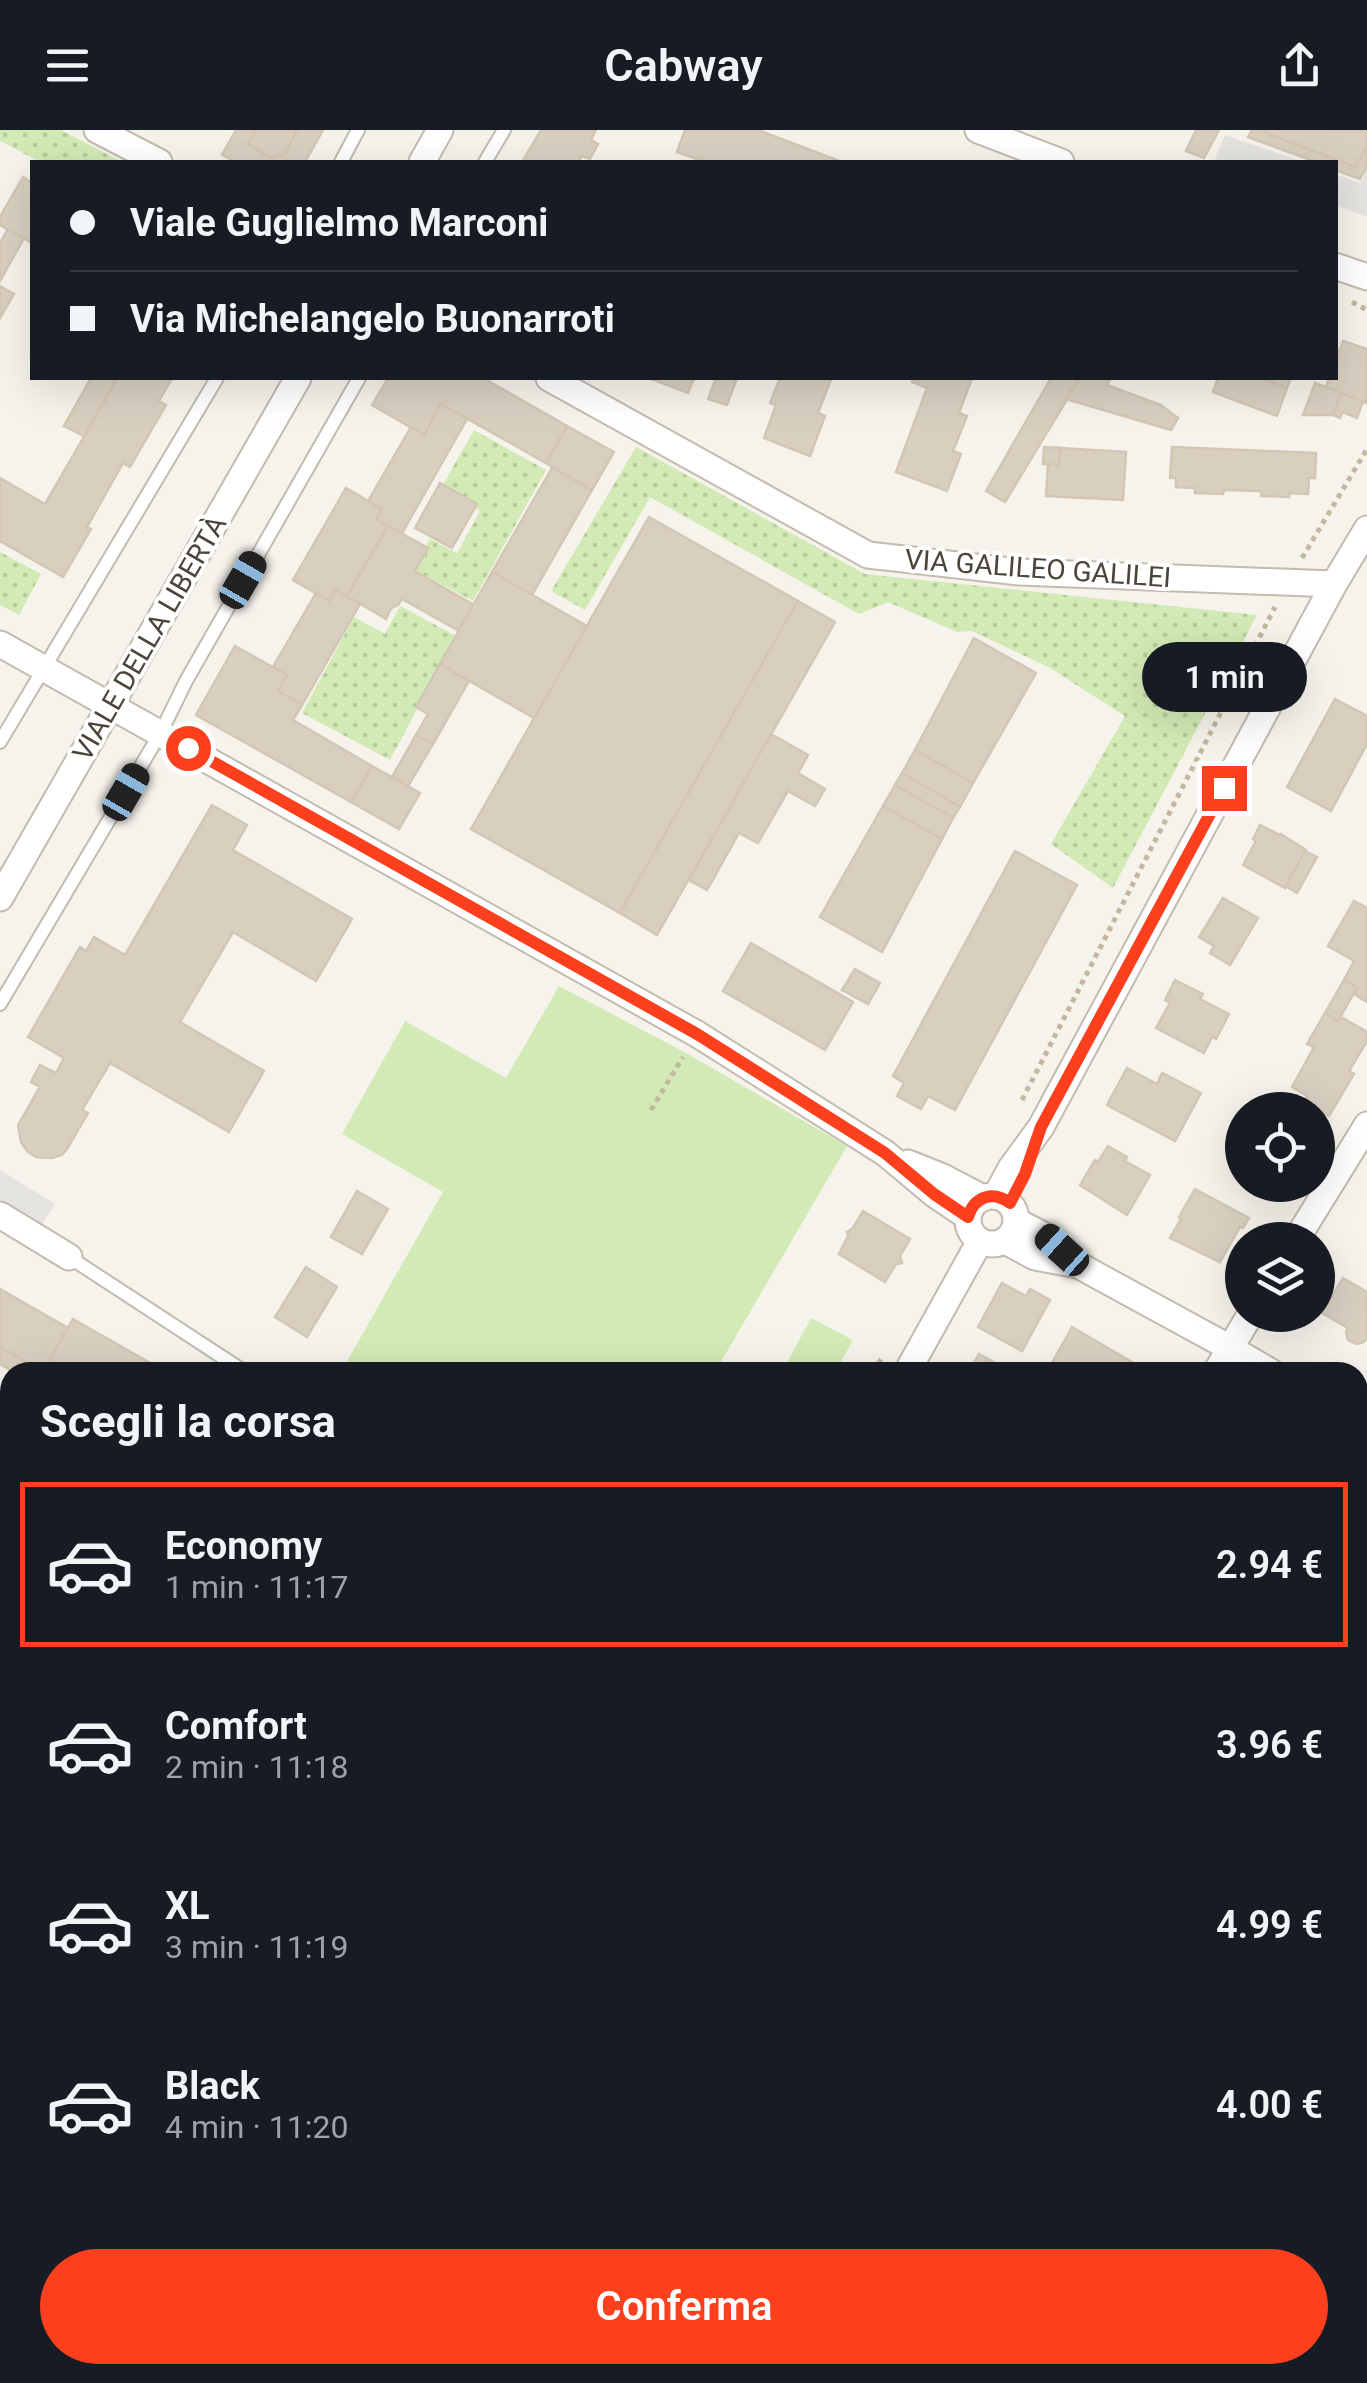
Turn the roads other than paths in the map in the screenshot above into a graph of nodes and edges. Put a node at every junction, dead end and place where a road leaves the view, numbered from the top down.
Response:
1 (97, 130) edge
2 (358, 130) edge
3 (440, 130) edge
4 (504, 130) edge
5 (978, 130) edge
6 (154, 160) edge
7 (342, 160) edge
8 (423, 160) edge
9 (486, 160) edge
10 (1056, 160) edge
11 (1338, 267) edge
12 (1367, 277) edge
13 (216, 380) edge
14 (297, 380) edge
15 (357, 380) edge
16 (553, 380) edge
17 (1364, 541) edge
18 (1334, 584) junction
19 (0, 644) edge
20 (43, 668) junction
21 (110, 706) junction
22 (161, 732) junction
23 (0, 742) edge
24 (0, 898) edge
25 (0, 1004) edge
26 (1367, 1125) edge
27 (0, 1215) edge
28 (994, 1217) junction
29 (1307, 1222) edge
30 (68, 1258) joint
31 (1240, 1332) edge
32 (1230, 1348) junction
33 (229, 1362) edge
34 (913, 1362) edge
35 (1222, 1362) edge
36 (1254, 1362) edge

1 - 6 street
2 - 7 lane
3 - 8 street
4 - 9 lane
5 - 10 street
11 - 12 street
13 - 20 lane
14 - 21 street, VIALE DELLA LIBERTÀ
15 - 22 lane
16 - 18 street, VIA GALILEO GALILEI
17 - 18 street
18 - 28 street
19 - 20 street
20 - 21 street
20 - 23 lane
21 - 22 street
21 - 24 street, VIALE DELLA LIBERTÀ
22 - 25 lane
22 - 28 street
26 - 29 street
27 - 30 street
28 - 32 street
28 - 34 street
30 - 33 lane
31 - 32 street
32 - 35 street
32 - 36 street

